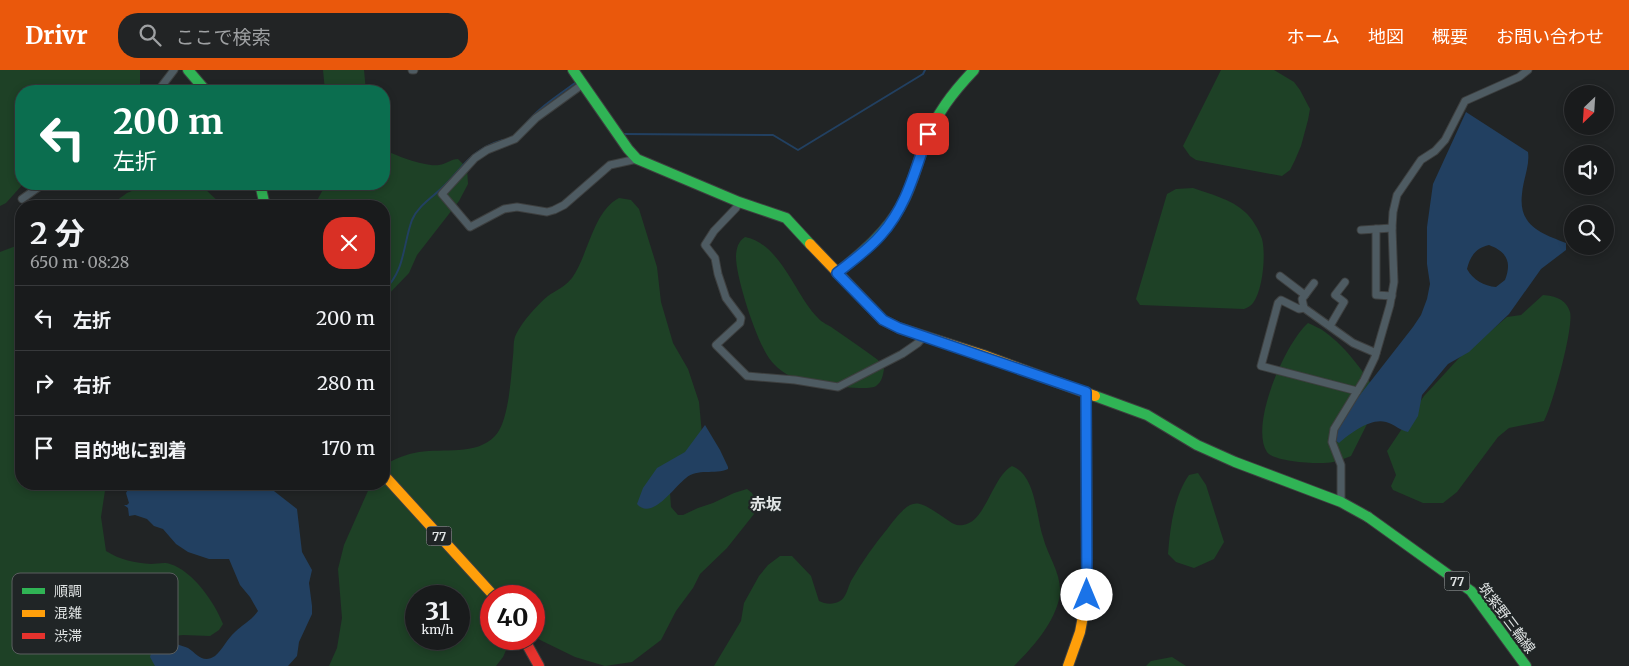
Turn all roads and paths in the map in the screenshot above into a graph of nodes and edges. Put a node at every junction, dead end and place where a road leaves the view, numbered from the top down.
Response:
1 (174, 70) edge
2 (188, 70) edge
3 (574, 70) edge
4 (974, 70) edge
5 (1528, 70) edge
6 (583, 84) junction
7 (163, 85) edge
8 (201, 85) edge
9 (637, 159) junction
10 (35, 190) edge
11 (22, 199) dead end
12 (738, 202) junction
13 (1392, 228) junction
14 (1376, 229) junction
15 (1361, 230) dead end
16 (837, 273) junction
17 (1280, 276) dead end
18 (1345, 282) dead end
19 (1314, 284) dead end
20 (1305, 295) junction
21 (1392, 296) junction
22 (1304, 308) junction
23 (1330, 326) junction
24 (924, 336) junction
25 (1376, 353) junction
26 (1358, 391) junction
27 (1086, 392) junction
28 (390, 482) edge
29 (1341, 502) junction
30 (484, 585) edge
31 (530, 650) edge
32 (539, 666) edge
33 (1068, 666) edge
34 (1526, 666) edge

1 - 7 street
2 - 8 street
3 - 6 street
4 - 16 street
5 - 13 street
6 - 9 street
6 - 9 street
9 - 12 street, 筑紫野三輪線
10 - 11 street
12 - 16 street, 筑紫野三輪線
12 - 24 street
13 - 14 street
13 - 21 street
14 - 15 street
14 - 21 street
16 - 24 street, 筑紫野三輪線
17 - 20 street
18 - 23 street
19 - 20 street
20 - 22 street
21 - 25 street
22 - 23 street
22 - 26 street
23 - 25 street
24 - 27 street, 筑紫野三輪線
25 - 26 street
26 - 29 street
27 - 29 street, 筑紫野三輪線
27 - 33 street
28 - 30 street, 77
29 - 34 street, 筑紫野三輪線 / 77
31 - 32 street

